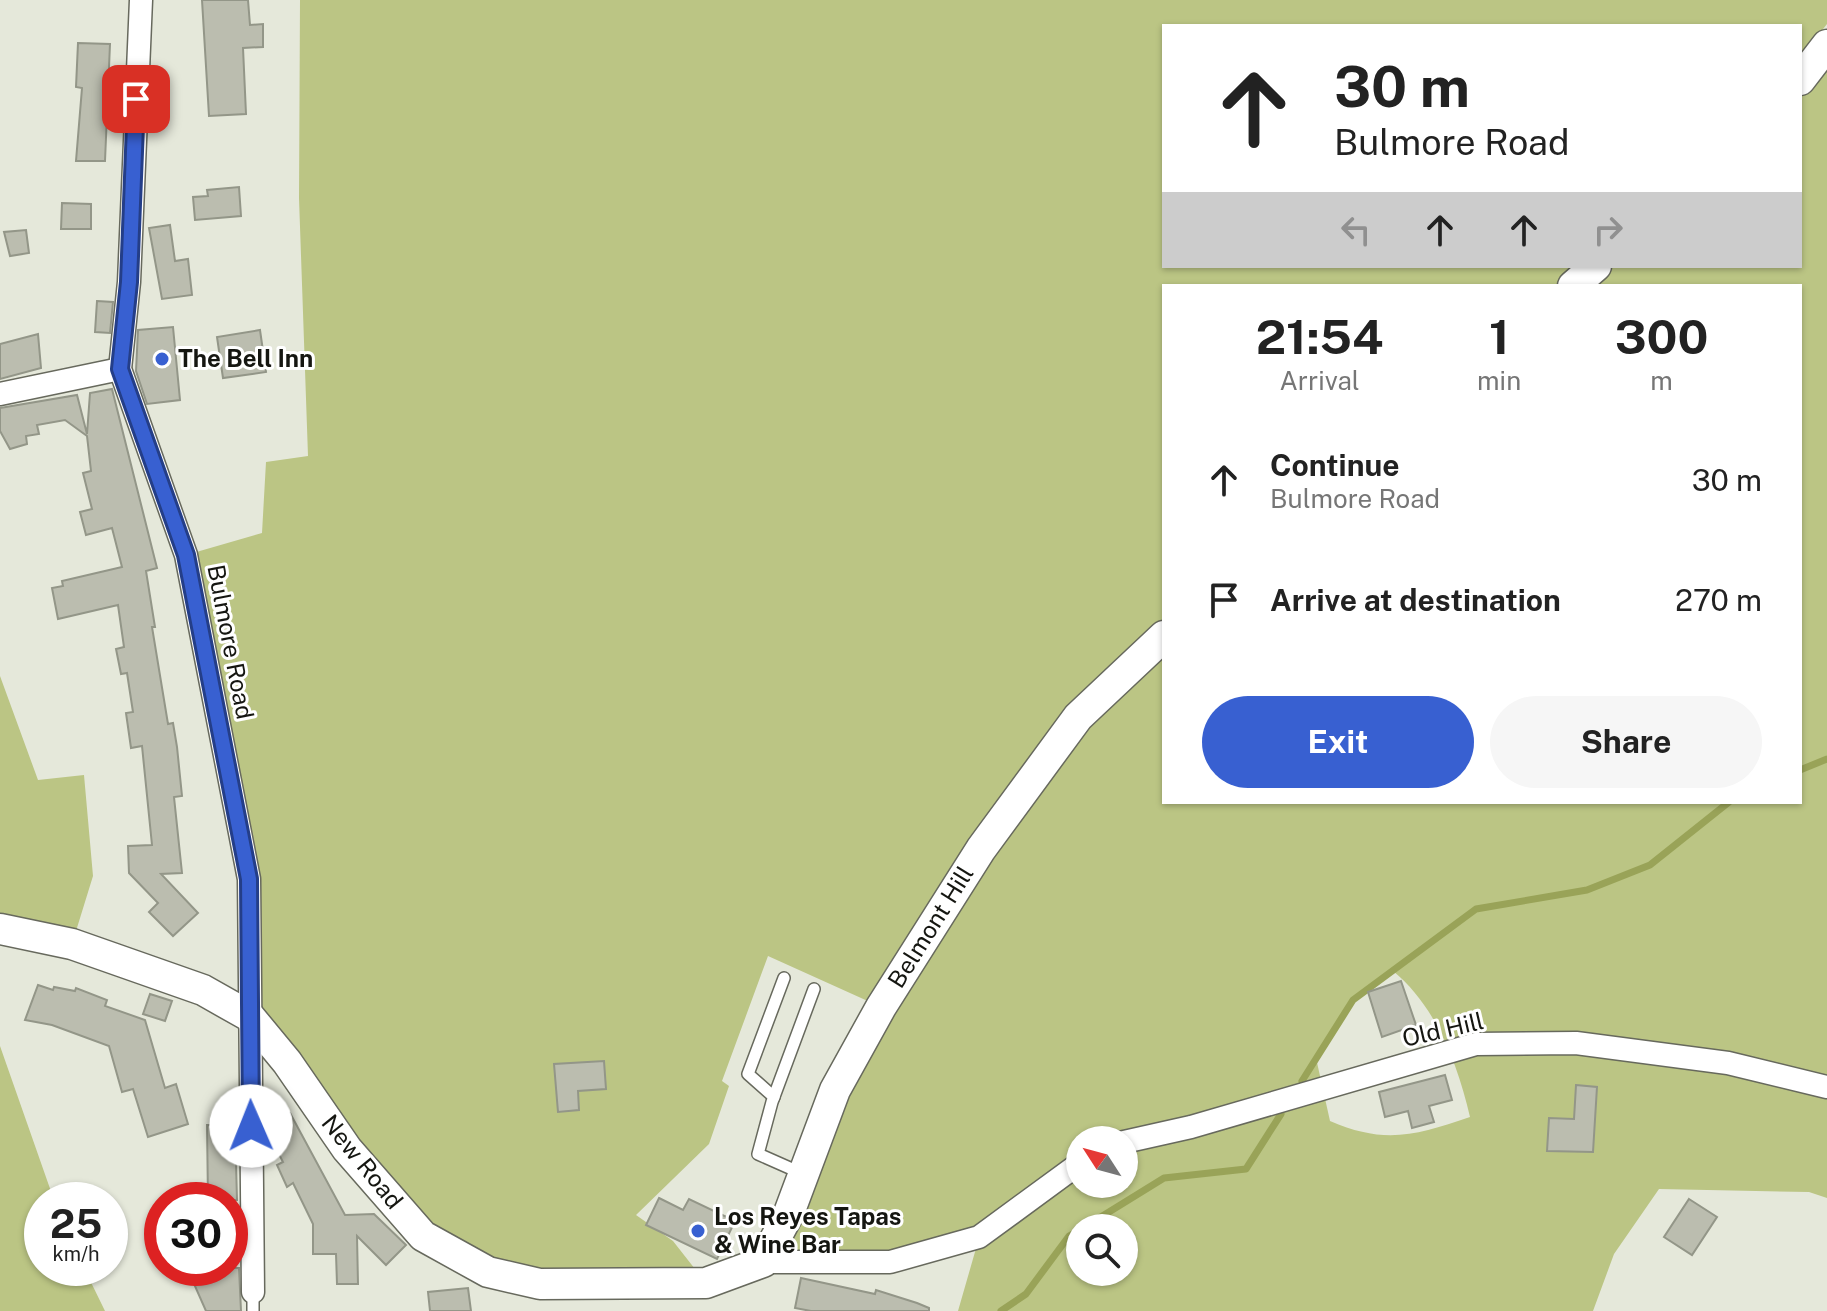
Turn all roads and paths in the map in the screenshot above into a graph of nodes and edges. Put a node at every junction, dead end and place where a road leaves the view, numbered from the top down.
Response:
1 (141, 0) edge
2 (1827, 45) edge
3 (1802, 77) edge
4 (1594, 268) edge
5 (1575, 284) edge
6 (120, 369) junction
7 (0, 394) edge
8 (1162, 638) edge
9 (0, 929) edge
10 (784, 978) dead end
11 (814, 989) dead end
12 (249, 1016) junction
13 (1827, 1087) edge
14 (774, 1097) junction
15 (1138, 1139) edge
16 (1066, 1173) edge
17 (805, 1174) junction
18 (763, 1262) junction
19 (253, 1302) edge

1 - 6 street, Bulmore Road
2 - 3 main road
4 - 5 main road
6 - 7 street
6 - 12 street, Bulmore Road
8 - 17 main road, Belmont Hill
9 - 12 main road, New Road
10 - 14 lane
11 - 14 lane
12 - 18 main road, New Road
12 - 19 street, Bulmore Road
13 - 15 street, Old Hill
14 - 17 lane
16 - 18 street
17 - 18 main road, Belmont Hill

